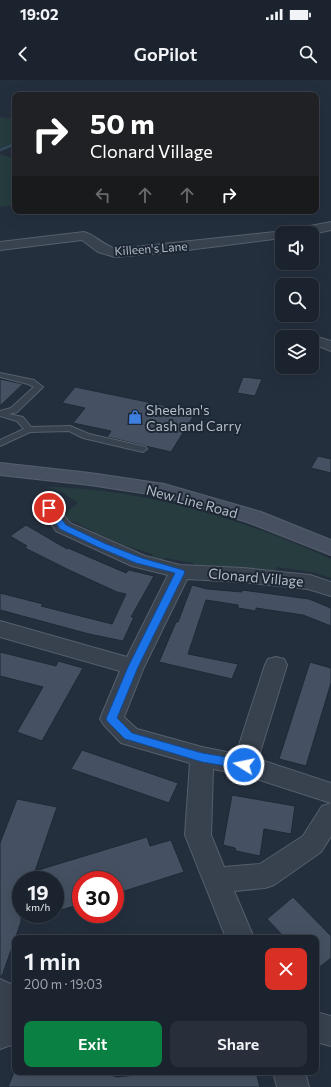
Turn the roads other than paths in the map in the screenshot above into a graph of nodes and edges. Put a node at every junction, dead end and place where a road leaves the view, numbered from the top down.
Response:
1 (331, 226) edge
2 (319, 229) edge
3 (275, 235) edge
4 (0, 246) edge
5 (1, 374) edge
6 (0, 414) edge
7 (29, 430) junction
8 (0, 443) edge
9 (143, 450) dead end
10 (0, 469) edge
11 (49, 508) dead end
12 (331, 548) edge
13 (180, 572) junction
14 (331, 588) edge
15 (0, 629) edge
16 (276, 665) dead end
17 (133, 667) junction
18 (202, 757) junction
19 (244, 765) junction
20 (331, 793) edge
21 (331, 814) edge
22 (216, 880) junction
23 (239, 935) edge
24 (0, 994) edge
25 (12, 1000) edge
26 (12, 1008) edge
27 (319, 1028) edge
28 (331, 1030) edge
29 (0, 1034) edge
30 (290, 1075) edge
31 (293, 1087) edge

1 - 2 street
3 - 4 street, Killeen's Lane
5 - 6 lane
6 - 7 lane
7 - 8 lane
7 - 9 lane
10 - 12 main road, New Line Road
11 - 13 street, Clonard Village
13 - 14 street, Clonard Village
13 - 17 street
15 - 17 street
16 - 19 street
17 - 18 street
18 - 19 street
18 - 22 street
19 - 20 street
21 - 22 street
22 - 23 street
24 - 25 street
26 - 29 street
27 - 28 street
30 - 31 street

